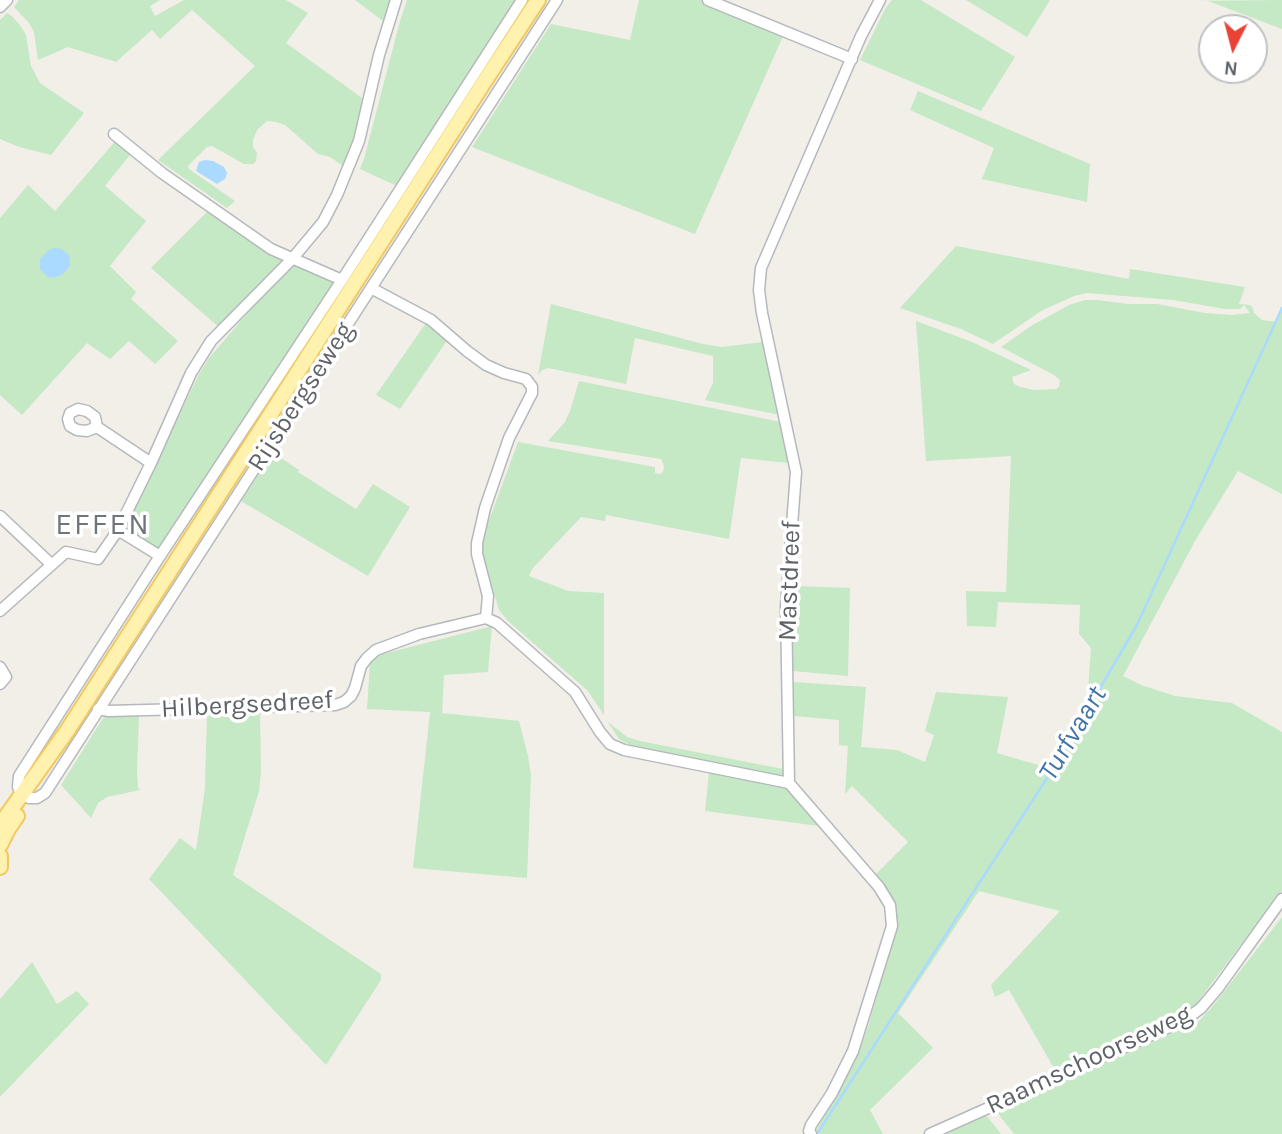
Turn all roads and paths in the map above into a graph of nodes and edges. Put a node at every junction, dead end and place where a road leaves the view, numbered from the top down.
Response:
1 (6, 0) edge
2 (396, 0) edge
3 (522, 0) edge
4 (538, 0) edge
5 (557, 0) edge
6 (708, 0) edge
7 (878, 1) edge
8 (0, 7) edge
9 (852, 59) junction
10 (114, 134) dead end
11 (293, 258) junction
12 (342, 280) junction
13 (371, 288) junction
14 (97, 427) dead end
15 (150, 463) junction
16 (0, 516) edge
17 (118, 530) junction
18 (160, 556) junction
19 (51, 564) junction
20 (0, 611) edge
21 (486, 618) junction
22 (0, 667) edge
23 (0, 684) edge
24 (98, 709) junction
25 (789, 783) junction
26 (25, 796) junction
27 (0, 825) edge
28 (0, 845) edge
29 (0, 856) edge
30 (0, 867) edge
31 (1282, 899) edge
32 (811, 1134) edge
33 (930, 1134) edge

1 - 8 street
2 - 11 street
3 - 12 street, Rijsbergseweg
4 - 26 main road, Rijsbergseweg
5 - 13 street, Rijsbergseweg
6 - 9 street
7 - 9 street, Mastdreef
9 - 25 street, Mastdreef
10 - 11 street
11 - 12 street
11 - 15 street
12 - 18 street, Rijsbergseweg
13 - 21 street
13 - 24 street, Rijsbergseweg
14 - 15 street
15 - 17 street
16 - 19 street
17 - 18 street
17 - 19 street
18 - 26 street, Rijsbergseweg
19 - 20 street
21 - 24 street, Hilbergsedreef
21 - 25 street
22 - 23 street
24 - 26 street, Rijsbergseweg
25 - 32 street
26 - 27 main road, Rijsbergseweg
26 - 28 main road, Rijsbergseweg
29 - 30 main road
31 - 33 street, Raamschoorseweg

